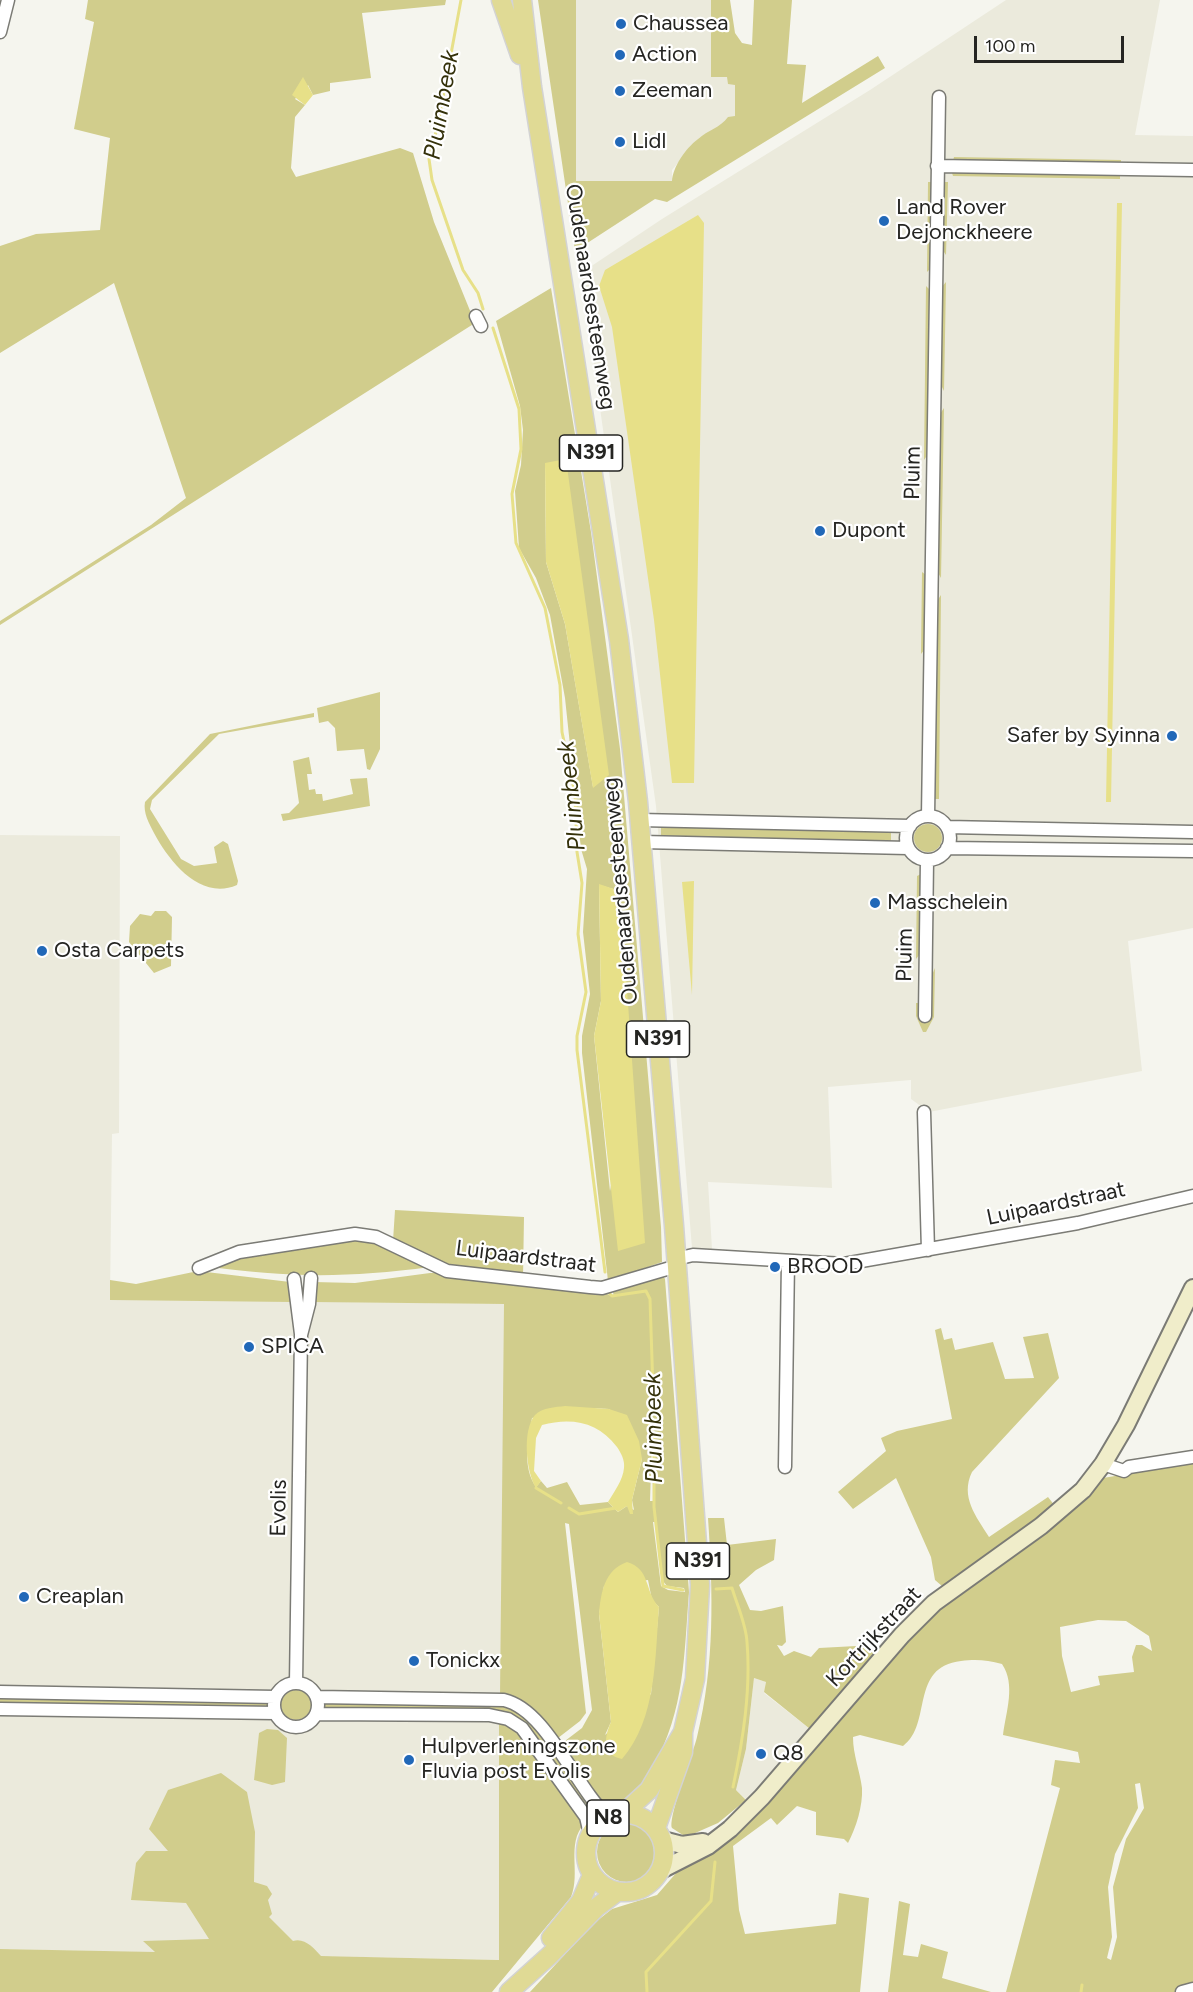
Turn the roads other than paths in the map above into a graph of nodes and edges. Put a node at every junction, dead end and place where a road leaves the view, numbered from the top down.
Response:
1 (8, 0) edge
2 (501, 0) edge
3 (522, 0) edge
4 (0, 32) edge
5 (532, 87) junction
6 (939, 97) dead end
7 (938, 166) junction
8 (1193, 170) edge
9 (928, 816) junction
10 (640, 820) junction
11 (909, 826) junction
12 (947, 827) junction
13 (1193, 831) edge
14 (642, 842) junction
15 (909, 848) junction
16 (947, 848) junction
17 (1193, 851) edge
18 (927, 860) junction
19 (925, 1016) dead end
20 (924, 1112) dead end
21 (1193, 1196) edge
22 (928, 1251) junction
23 (788, 1261) junction
24 (677, 1262) junction
25 (198, 1268) dead end
26 (311, 1278) dead end
27 (294, 1279) dead end
28 (1193, 1288) edge
29 (302, 1335) junction
30 (1193, 1457) edge
31 (1106, 1459) junction
32 (785, 1467) dead end
33 (296, 1683) junction
34 (0, 1692) edge
35 (275, 1697) junction
36 (317, 1697) junction
37 (0, 1710) edge
38 (275, 1713) junction
39 (316, 1714) junction
40 (683, 1732) junction
41 (616, 1815) junction
42 (590, 1834) junction
43 (659, 1834) junction
44 (721, 1837) junction
45 (661, 1870) junction
46 (592, 1875) junction
47 (617, 1892) junction
48 (525, 1975) junction
49 (1193, 1989) edge
50 (509, 1992) edge
51 (1182, 1992) edge

1 - 4 street
2 - 5 main road, Oudenaardsesteenweg / N391
3 - 5 main road, Oudenaardsesteenweg / N391
5 - 10 main road, Oudenaardsesteenweg / N391
6 - 7 street, Pluim
7 - 8 street
7 - 9 street, Pluim
9 - 11 street
9 - 12 street
10 - 11 street
10 - 14 main road, Oudenaardsesteenweg / N391
11 - 15 street
12 - 13 street
12 - 16 street
14 - 15 street
14 - 24 main road, Oudenaardsesteenweg / N391
15 - 18 street
16 - 17 street
16 - 18 street
18 - 19 street, Pluim
20 - 22 street
21 - 22 street, Luipaardstraat
22 - 23 street, Luipaardstraat
23 - 24 street, Luipaardstraat
23 - 32 street
24 - 25 street, Luipaardstraat
24 - 40 main road, Oudenaardsesteenweg / N391
26 - 29 street, Evolis
27 - 29 street, Evolis
28 - 31 main road, Kortrijkstraat / N8
29 - 33 street, Evolis
30 - 31 street
31 - 44 main road, Kortrijkstraat / N8
33 - 35 street
33 - 36 street
34 - 35 street
35 - 38 street
36 - 39 street
36 - 41 street
37 - 38 street
38 - 39 street
39 - 42 street
40 - 41 main road, Oudenaardsesteenweg / N391
40 - 43 main road, Oudenaardsesteenweg / N391
41 - 42 main road, N8
41 - 43 main road, N8
42 - 46 main road, N8
43 - 44 main road, Kortrijkstraat / N8
43 - 45 main road
44 - 45 main road, Kortrijkstraat / N8
45 - 47 main road, N8
46 - 47 main road
46 - 48 main road, N8
47 - 48 main road, N8
48 - 50 main road, N8
49 - 51 street

